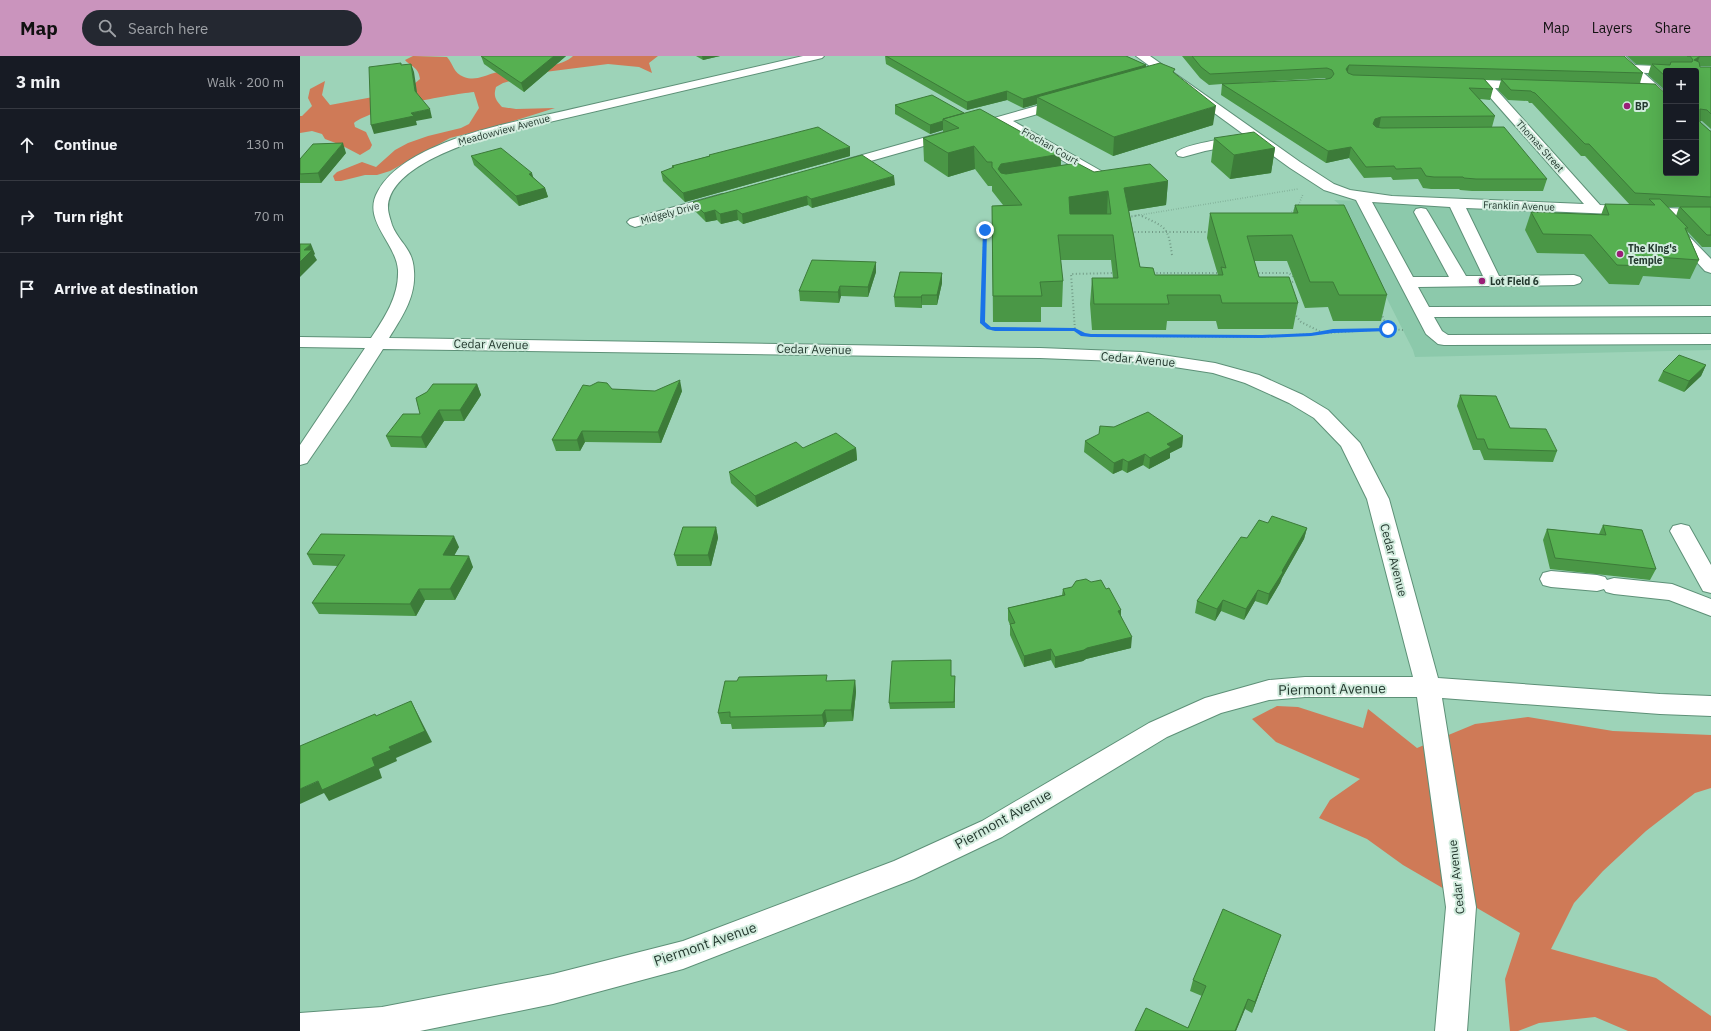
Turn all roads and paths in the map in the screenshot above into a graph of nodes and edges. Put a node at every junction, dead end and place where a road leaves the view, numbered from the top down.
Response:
1 (818, 56) edge
2 (1142, 56) edge
3 (1618, 56) edge
4 (1633, 69) junction
5 (1663, 70) edge
6 (1166, 73) junction
7 (1152, 78) edge
8 (1446, 83) edge
9 (1485, 84) junction
10 (1539, 86) edge
11 (1639, 89) edge
12 (1653, 89) junction
13 (1208, 90) edge
14 (1192, 91) junction
15 (1663, 97) edge
16 (1077, 99) edge
17 (1003, 120) junction
18 (1512, 132) dead end
19 (1527, 132) junction
20 (1255, 137) junction
21 (1183, 153) dead end
22 (823, 170) edge
23 (1062, 184) edge
24 (1299, 189) dead end
25 (1303, 194) dead end
26 (732, 195) edge
27 (1366, 203) junction
28 (1458, 208) junction
29 (1596, 209) junction
30 (1421, 212) junction
31 (1658, 212) junction
32 (1711, 214) edge
33 (1141, 215) junction
34 (1288, 216) edge
35 (1123, 218) edge
36 (635, 222) dead end
37 (998, 226) edge
38 (1130, 232) edge
39 (1169, 232) junction
40 (1214, 232) edge
41 (1172, 255) dead end
42 (1711, 268) edge
43 (1117, 273) edge
44 (1149, 273) edge
45 (1227, 273) edge
46 (1250, 273) edge
47 (1574, 280) dead end
48 (1460, 281) junction
49 (1493, 281) junction
50 (1407, 282) junction
51 (1287, 286) edge
52 (1378, 307) edge
53 (1290, 308) edge
54 (1711, 311) edge
55 (1423, 312) junction
56 (1388, 329) junction
57 (1075, 330) junction
58 (1403, 330) dead end
59 (1321, 332) junction
60 (1091, 336) dead end
61 (1128, 336) edge
62 (1711, 339) edge
63 (300, 342) edge
64 (377, 343) junction
65 (300, 459) edge
66 (1681, 531) dead end
67 (1551, 579) dead end
68 (1711, 585) edge
69 (1711, 608) edge
70 (1428, 687) junction
71 (1711, 706) edge
72 (300, 1030) edge
73 (1451, 1031) edge

1 - 64 street, Meadowview Avenue
2 - 6 street, Franklin Avenue
3 - 4 street
4 - 5 street
4 - 12 street
6 - 7 street
6 - 14 street, Franklin Avenue
8 - 9 street
9 - 10 street
9 - 19 street, Thomas Street
11 - 12 street
12 - 15 street
13 - 14 street
14 - 20 street, Franklin Avenue
16 - 17 street
17 - 22 street
17 - 23 street, Frochan Court
18 - 19 street
19 - 29 street, Thomas Street
20 - 21 street
20 - 27 street, Franklin Avenue
24 - 33 path
25 - 34 path
26 - 36 street, Midgely Drive
27 - 28 street, Franklin Avenue
27 - 30 street
27 - 50 street
28 - 29 street, Franklin Avenue
28 - 30 street
28 - 49 street
29 - 31 street, Franklin Avenue
30 - 48 street
31 - 32 street, Franklin Avenue
31 - 42 street
33 - 35 path
33 - 39 path
37 - 57 path
38 - 39 path
39 - 40 path
39 - 41 path
43 - 57 path
44 - 45 path
46 - 51 path
47 - 49 street
48 - 49 street
48 - 50 street
50 - 55 street
52 - 56 path
53 - 59 path
54 - 55 street
55 - 62 street
56 - 58 path
56 - 59 path
57 - 60 path
59 - 61 path
63 - 64 street, Cedar Avenue
64 - 65 street, Meadowview Avenue
64 - 70 street, Cedar Avenue
66 - 68 street
67 - 69 street
70 - 71 street, Piermont Avenue
70 - 72 street, Piermont Avenue
70 - 73 street, Cedar Avenue

